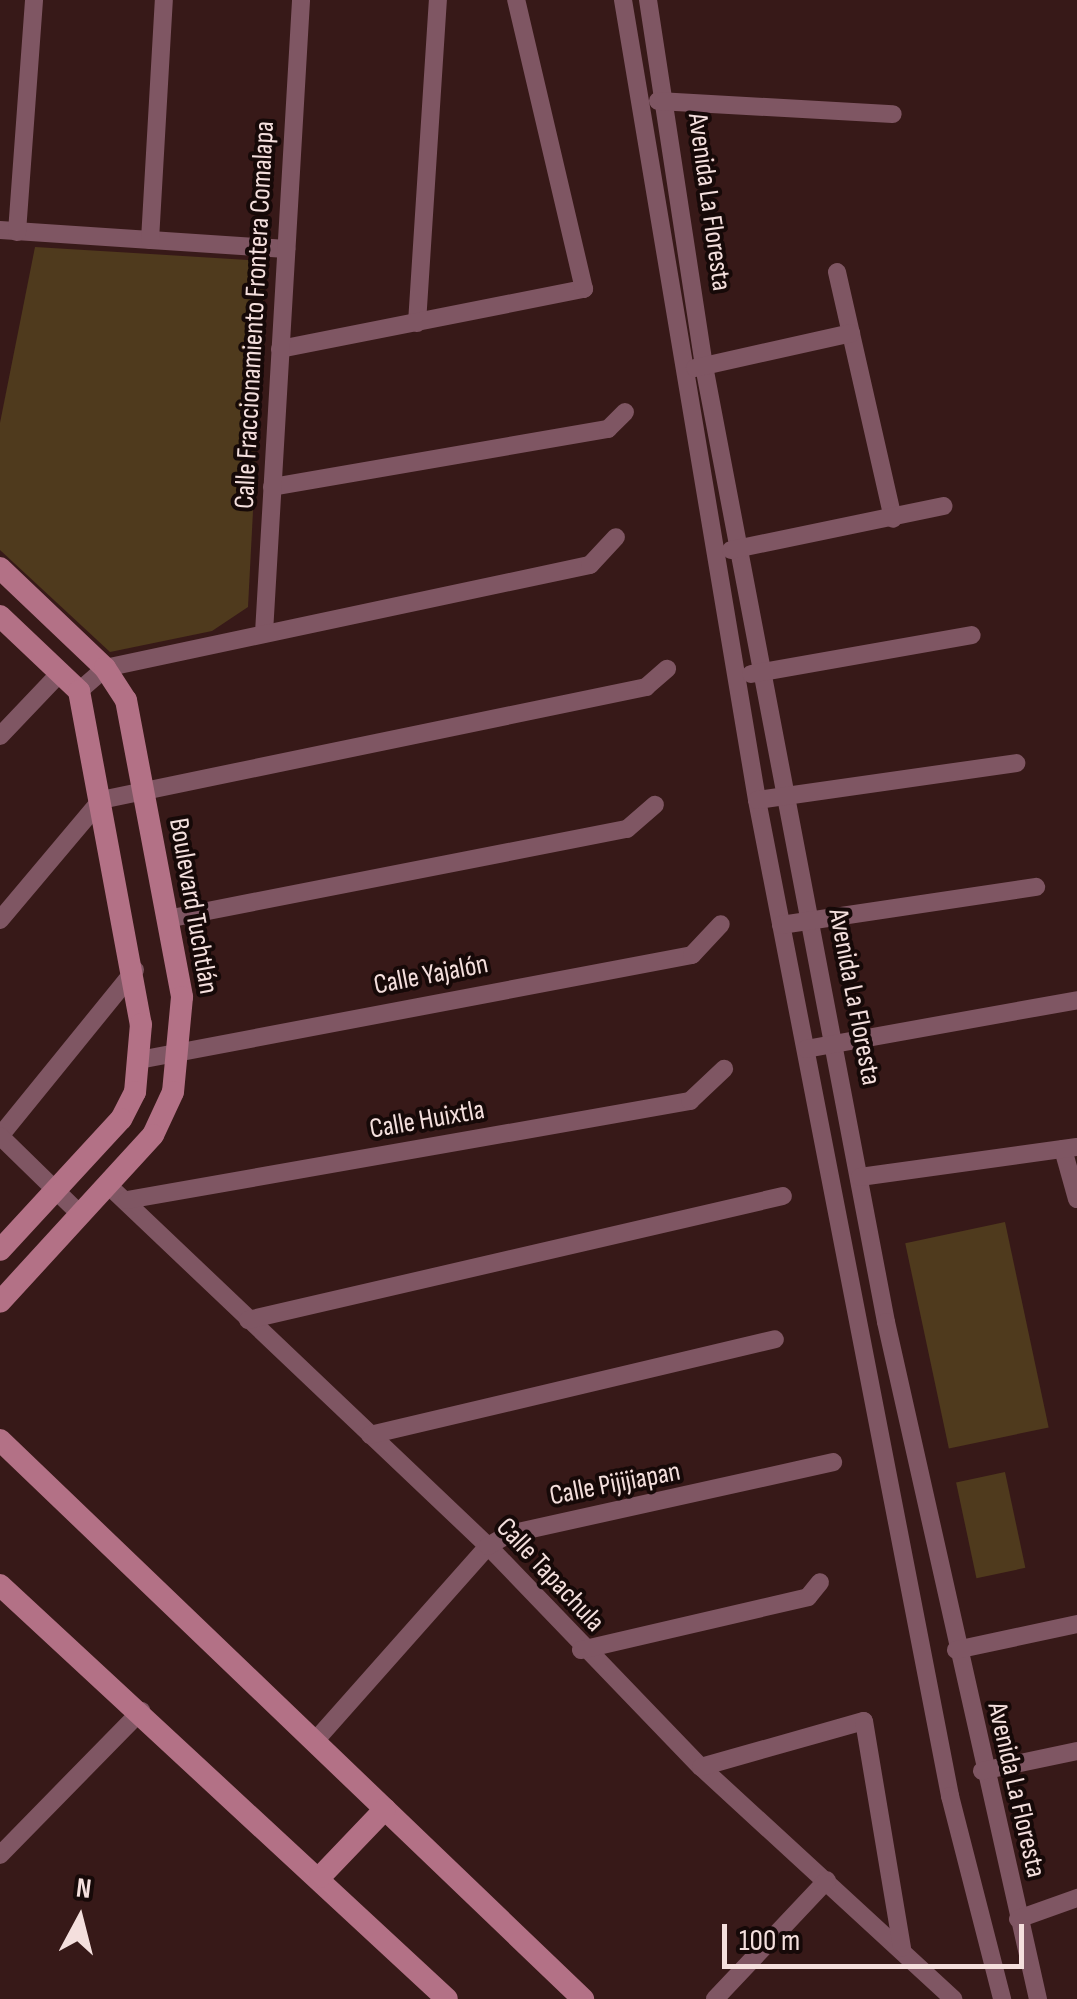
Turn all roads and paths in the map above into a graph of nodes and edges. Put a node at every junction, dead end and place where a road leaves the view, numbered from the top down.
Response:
1 (34, 0) edge
2 (164, 0) edge
3 (301, 0) edge
4 (438, 0) edge
5 (516, 0) edge
6 (624, 0) edge
7 (648, 0) edge
8 (642, 99) junction
9 (667, 102) junction
10 (893, 114) dead end
11 (682, 220) junction
12 (660, 222) junction
13 (8, 231) edge
14 (150, 240) junction
15 (286, 250) junction
16 (836, 272) dead end
17 (417, 322) junction
18 (851, 333) junction
19 (280, 349) junction
20 (704, 366) junction
21 (684, 369) junction
22 (624, 412) dead end
23 (272, 488) junction
24 (944, 506) dead end
25 (893, 518) junction
26 (616, 538) dead end
27 (715, 550) junction
28 (741, 550) junction
29 (0, 568) edge
30 (0, 616) edge
31 (264, 633) junction
32 (972, 635) dead end
33 (105, 668) junction
34 (667, 669) dead end
35 (736, 672) junction
36 (60, 673) junction
37 (763, 675) junction
38 (79, 691) junction
39 (0, 736) edge
40 (1016, 763) dead end
41 (143, 792) junction
42 (788, 796) junction
43 (101, 800) junction
44 (758, 800) junction
45 (655, 805) dead end
46 (1036, 887) dead end
47 (167, 919) junction
48 (811, 919) junction
49 (0, 920) edge
50 (721, 924) dead end
51 (782, 925) junction
52 (135, 970) junction
53 (1077, 1000) edge
54 (837, 1048) junction
55 (806, 1049) junction
56 (180, 1050) junction
57 (139, 1060) junction
58 (724, 1069) dead end
59 (0, 1136) edge
60 (1070, 1148) edge
61 (860, 1176) junction
62 (56, 1191) junction
63 (118, 1193) junction
64 (783, 1196) dead end
65 (1077, 1199) edge
66 (80, 1215) junction
67 (0, 1250) edge
68 (0, 1302) edge
69 (248, 1320) junction
70 (774, 1339) dead end
71 (370, 1435) junction
72 (0, 1440) edge
73 (833, 1462) dead end
74 (488, 1546) junction
75 (820, 1582) dead end
76 (0, 1584) edge
77 (1077, 1624) edge
78 (582, 1650) junction
79 (956, 1650) junction
80 (141, 1711) junction
81 (314, 1741) junction
82 (1077, 1752) edge
83 (701, 1767) junction
84 (982, 1771) junction
85 (385, 1810) junction
86 (0, 1855) edge
87 (320, 1877) junction
88 (827, 1880) junction
89 (1077, 1898) edge
90 (1018, 1919) junction
91 (902, 1948) junction
92 (447, 1999) edge
93 (583, 1999) edge
94 (716, 1999) edge
95 (954, 1999) edge
96 (1002, 1999) edge
97 (1038, 1999) edge

1 - 13 street
2 - 14 street
3 - 15 street, Calle Fraccionamiento Frontera Comalapa
4 - 17 street
5 - 17 street
6 - 8 street, Avenida La Floresta
7 - 9 street, Avenida La Floresta
8 - 9 street
8 - 12 street, Avenida La Floresta
9 - 10 street
9 - 11 street, Avenida La Floresta
11 - 12 street
11 - 20 street, Avenida La Floresta
12 - 21 street, Avenida La Floresta
13 - 14 street
14 - 15 street
15 - 19 street, Calle Fraccionamiento Frontera Comalapa
16 - 18 street
17 - 19 street
18 - 20 street
18 - 25 street
19 - 23 street, Calle Fraccionamiento Frontera Comalapa
20 - 21 street
20 - 28 street, Avenida La Floresta
21 - 27 street, Avenida La Floresta
22 - 23 street
23 - 31 street, Calle Fraccionamiento Frontera Comalapa
24 - 25 street
25 - 28 street
26 - 31 street
27 - 28 street
27 - 35 street, Avenida La Floresta
28 - 37 street, Avenida La Floresta
29 - 33 street, Boulevard Tuchtlán
30 - 36 street
31 - 33 street
32 - 37 street
33 - 38 street
33 - 41 street, Boulevard Tuchtlán
34 - 41 street
35 - 37 street
35 - 44 street, Avenida La Floresta
36 - 38 street
36 - 39 street
37 - 42 street, Avenida La Floresta
38 - 43 street
40 - 42 street
41 - 43 street
41 - 47 street, Boulevard Tuchtlán
42 - 44 street
42 - 48 street, Avenida La Floresta
43 - 49 street
43 - 52 street
44 - 51 street, Avenida La Floresta
45 - 47 street
46 - 48 street
47 - 56 street, Boulevard Tuchtlán
48 - 51 street
48 - 54 street, Avenida La Floresta
50 - 56 street, Calle Yajalón
51 - 55 street, Avenida La Floresta
52 - 57 street
52 - 59 street
53 - 54 street
54 - 55 street
54 - 61 street, Avenida La Floresta
55 - 96 street, Avenida La Floresta
56 - 57 street, Calle Yajalón
56 - 63 street, Boulevard Tuchtlán
57 - 62 street
58 - 63 street, Calle Huixtla
59 - 62 street
60 - 61 street
60 - 65 street
61 - 79 street, Avenida La Floresta
62 - 66 street
62 - 67 street
63 - 66 street, Boulevard Tuchtlán
63 - 69 street, Calle Tapachula
64 - 69 street
66 - 68 street, Boulevard Tuchtlán
69 - 71 street, Calle Tapachula
70 - 71 street
71 - 74 street, Calle Tapachula
72 - 81 street
73 - 74 street, Calle Pijijiapan
74 - 78 street, Calle Tapachula
74 - 81 street, Calle Pijijiapan
75 - 78 street
76 - 80 street
77 - 79 street
78 - 83 street, Calle Tapachula
79 - 84 street, Avenida La Floresta
80 - 86 street
80 - 87 street
81 - 85 street
82 - 84 street
83 - 88 street, Calle Tapachula
83 - 91 street
84 - 90 street, Avenida La Floresta
85 - 87 street
85 - 93 street
87 - 92 street
88 - 91 street, Calle Tapachula
88 - 94 street
89 - 90 street
90 - 97 street, Avenida La Floresta
91 - 95 street, Calle Tapachula

